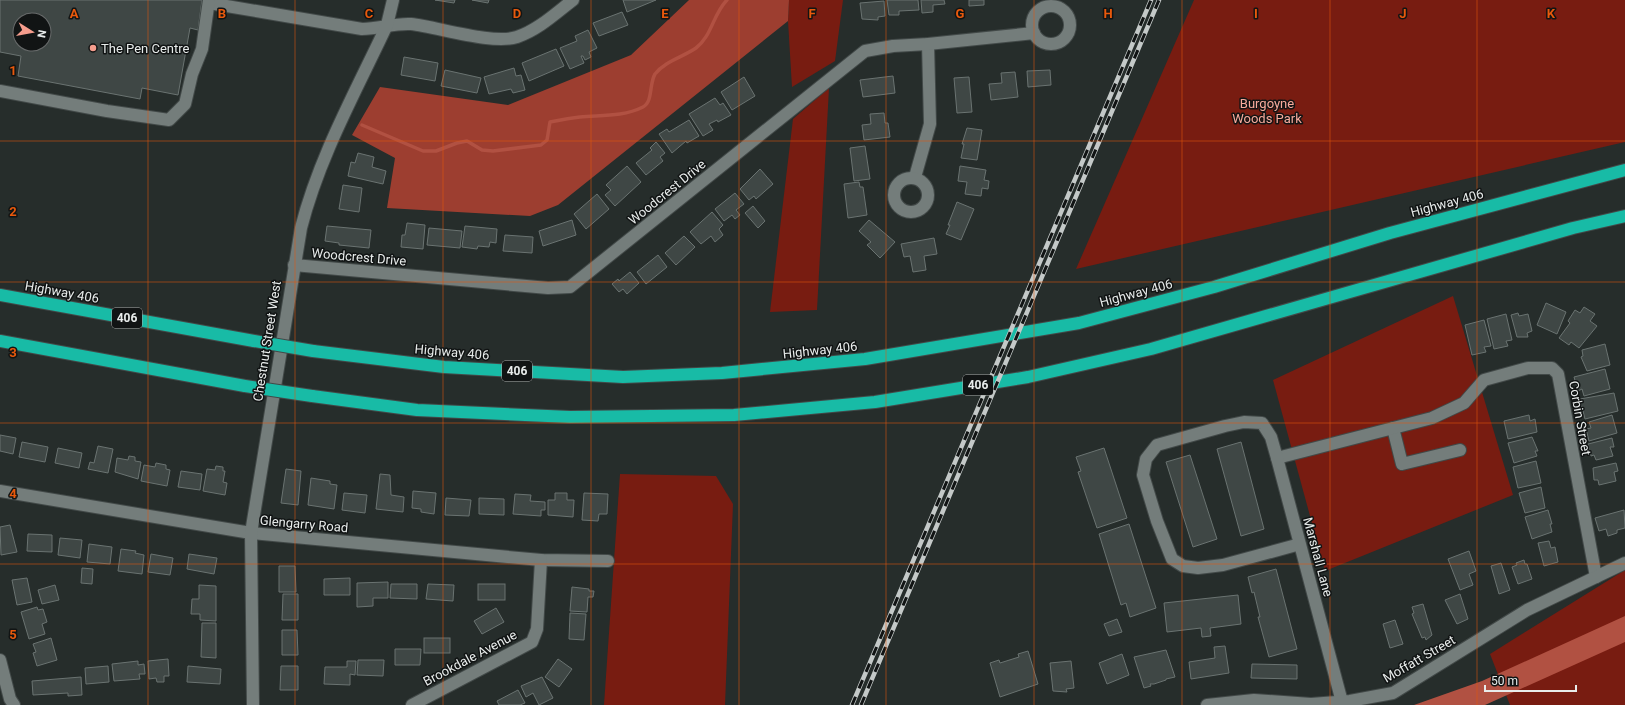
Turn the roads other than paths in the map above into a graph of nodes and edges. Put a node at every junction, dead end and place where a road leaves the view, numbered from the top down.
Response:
1 (393, 0) edge
2 (573, 0) edge
3 (209, 2) edge
4 (387, 25) junction
5 (1034, 33) dead end
6 (928, 44) junction
7 (0, 91) edge
8 (1625, 170) edge
9 (916, 177) dead end
10 (1625, 216) edge
11 (294, 265) junction
12 (0, 295) edge
13 (0, 341) edge
14 (1393, 428) junction
15 (1460, 450) dead end
16 (1277, 458) junction
17 (0, 491) edge
18 (251, 533) junction
19 (1300, 544) junction
20 (541, 560) junction
21 (608, 561) dead end
22 (1625, 563) edge
23 (1596, 577) junction
24 (0, 660) edge
25 (1342, 702) junction
26 (14, 705) edge
27 (253, 705) edge
28 (412, 705) edge
29 (1207, 705) edge

1 - 4 street, Chestnut Street West
2 - 4 street
3 - 4 street
3 - 7 street
4 - 11 street, Chestnut Street West
5 - 6 street, Woodcrest Drive
6 - 9 street
6 - 11 street, Woodcrest Drive
8 - 12 highway, Highway 406 / 406, bridge
10 - 13 highway, 406, bridge
11 - 18 street, Chestnut Street West
14 - 15 street
14 - 16 street, Corbin Street
14 - 23 street, Corbin Street
16 - 19 street, Marshall Lane
16 - 19 street, Marshall Lane
17 - 18 street, Glengarry Road
18 - 20 street, Glengarry Road
18 - 27 street, Chestnut Street West
19 - 25 street, Marshall Lane
20 - 21 street, Glengarry Road
20 - 28 street, Brookdale Avenue
22 - 23 street, Moffatt Street
23 - 25 street, Moffatt Street
24 - 26 street
25 - 29 street, Moffatt Street

